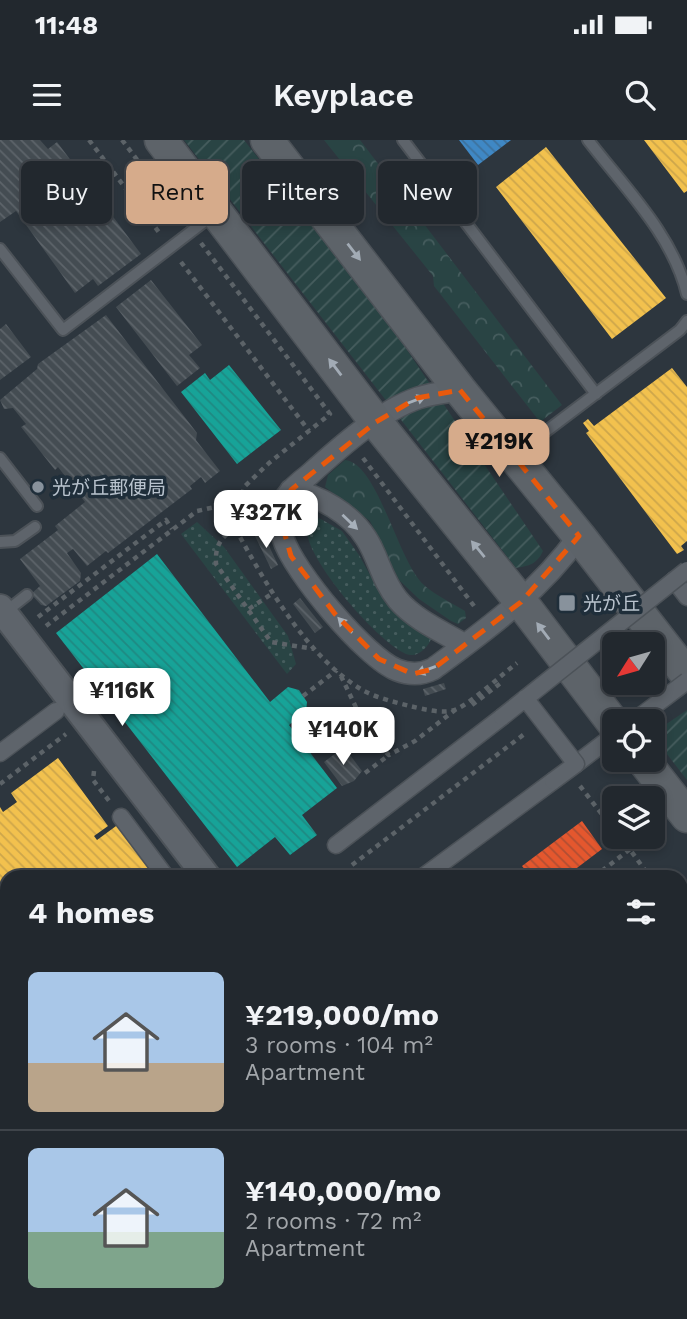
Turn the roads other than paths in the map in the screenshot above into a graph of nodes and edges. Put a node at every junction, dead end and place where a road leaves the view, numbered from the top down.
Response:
1 (161, 140) edge
2 (267, 140) edge
3 (402, 140) edge
4 (588, 140) edge
5 (177, 161) edge
6 (202, 224) edge
7 (224, 224) edge
8 (0, 249) edge
9 (687, 293) edge
10 (687, 322) edge
11 (460, 390) junction
12 (596, 394) junction
13 (376, 422) junction
14 (514, 456) junction
15 (0, 458) edge
16 (291, 490) junction
17 (37, 506) dead end
18 (35, 527) dead end
19 (579, 536) junction
20 (0, 542) edge
21 (687, 570) edge
22 (674, 580) junction
23 (27, 595) dead end
24 (687, 597) edge
25 (521, 602) junction
26 (2, 611) edge
27 (465, 645) junction
28 (687, 675) edge
29 (687, 681) edge
30 (525, 698) junction
31 (603, 709) edge
32 (650, 709) edge
33 (56, 711) dead end
34 (602, 745) edge
35 (0, 753) edge
36 (576, 764) junction
37 (652, 772) edge
38 (687, 816) edge
39 (121, 817) road end
40 (337, 845) dead end
41 (161, 870) edge
42 (202, 870) edge
43 (432, 870) edge

1 - 5 main road
2 -> 11 main road
3 - 12 lane
4 - 9 lane
6 - 8 lane
13 -> 7 main road
10 - 12 lane
13 -> 11 street
11 - 14 main road
12 - 14 lane
13 - 16 street
25 -> 13 main road
14 - 19 main road
15 - 17 lane
16 -> 27 street
27 -> 16 street
18 - 20 lane
19 - 25 street
19 - 28 main road
21 - 22 street, bridge
22 - 24 street
22 - 30 street, bridge
23 - 26 lane
25 - 27 street
31 -> 25 main road
26 - 42 street
29 - 32 street, bridge
30 - 36 street, bridge
30 - 40 street, bridge
33 - 35 street
34 - 36 street
36 - 43 street, bridge
37 - 38 main road
39 - 41 street

